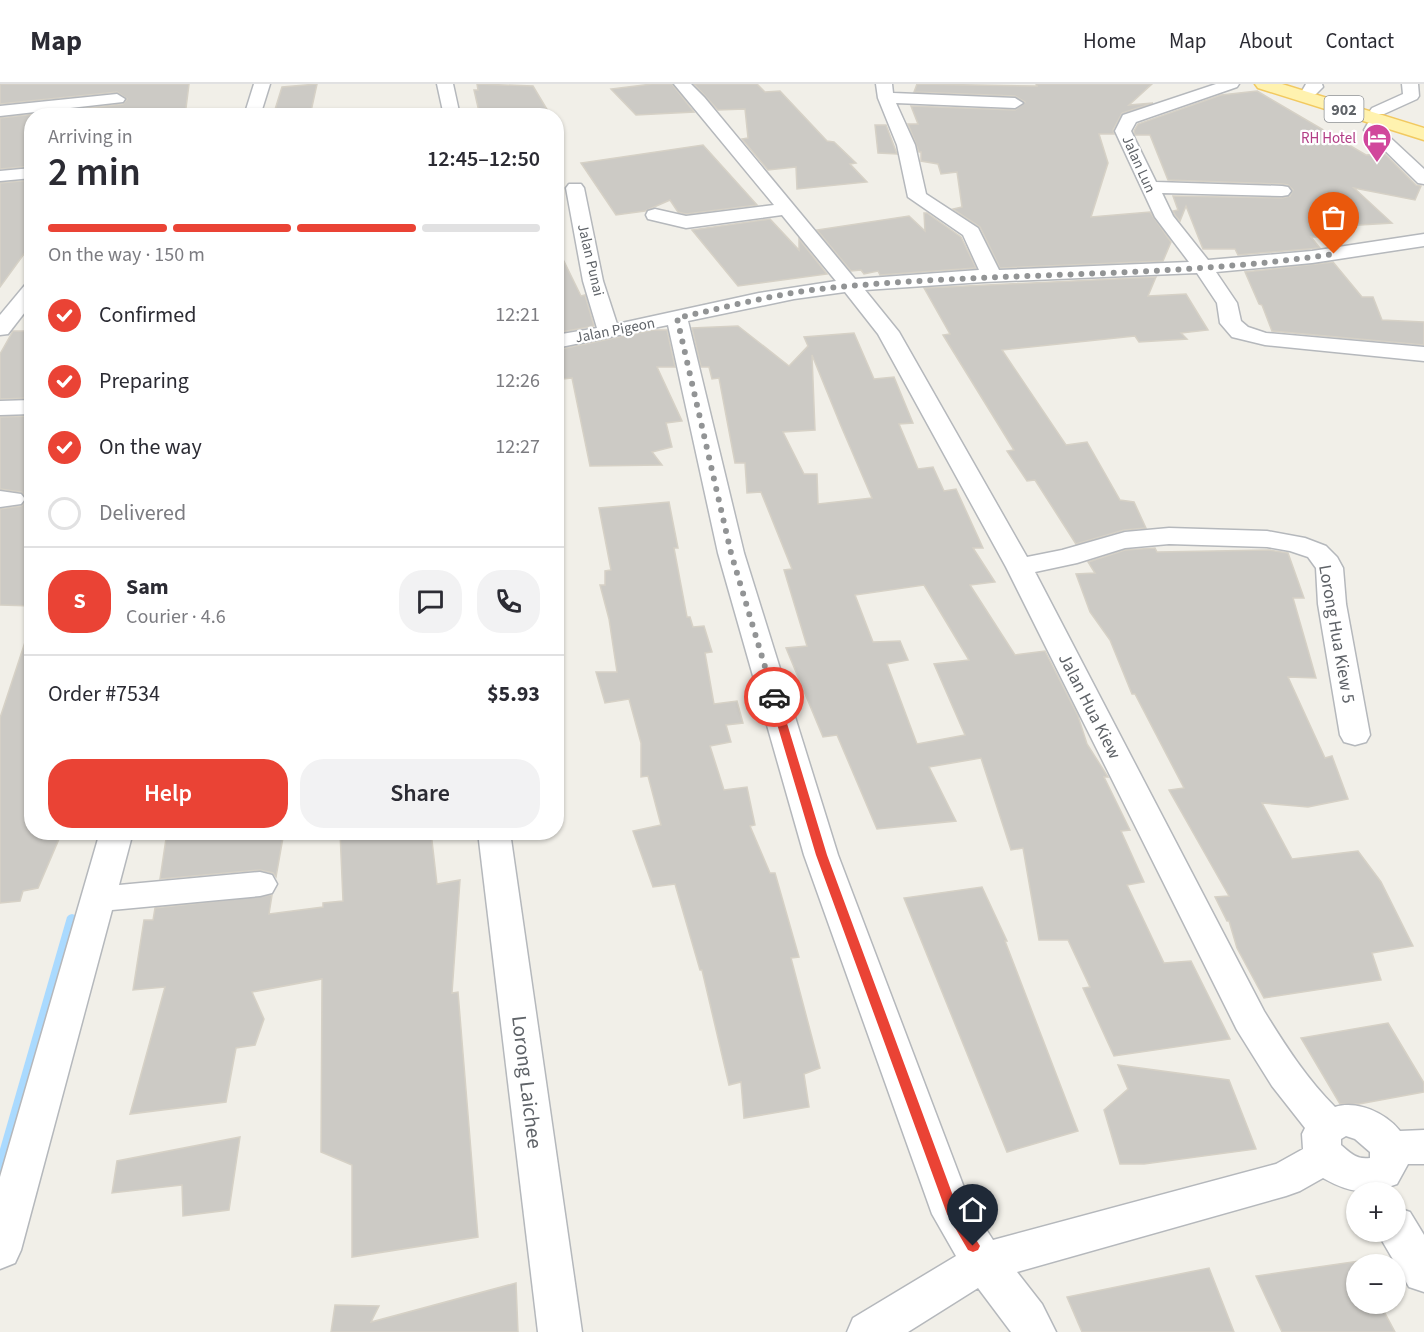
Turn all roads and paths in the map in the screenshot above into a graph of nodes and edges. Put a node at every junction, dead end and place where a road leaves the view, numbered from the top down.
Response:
1 (262, 84) edge
2 (445, 84) edge
3 (682, 84) edge
4 (1231, 84) edge
5 (1264, 84) edge
6 (1287, 84) edge
7 (1410, 84) edge
8 (1312, 87) edge
9 (885, 91) edge
10 (117, 100) edge
11 (1015, 103) dead end
12 (32, 108) edge
13 (254, 108) edge
14 (450, 108) edge
15 (24, 109) edge
16 (0, 111) edge
17 (1382, 117) junction
18 (1424, 125) edge
19 (1424, 135) edge
20 (24, 174) edge
21 (0, 176) edge
22 (1424, 179) edge
23 (1148, 187) junction
24 (575, 188) dead end
25 (1282, 191) dead end
26 (786, 209) junction
27 (655, 215) dead end
28 (1424, 240) edge
29 (1203, 267) junction
30 (992, 276) junction
31 (850, 287) junction
32 (24, 299) edge
33 (677, 318) junction
34 (0, 329) edge
35 (609, 332) junction
36 (564, 340) edge
37 (1424, 354) edge
38 (0, 408) edge
39 (24, 408) edge
40 (1019, 567) junction
41 (1355, 735) dead end
42 (115, 840) edge
43 (495, 840) edge
44 (260, 884) dead end
45 (100, 899) junction
46 (1327, 1141) junction
47 (1388, 1166) edge
48 (1405, 1242) edge
49 (0, 1250) edge
50 (983, 1262) junction
51 (1424, 1274) edge
52 (560, 1332) edge
53 (869, 1332) edge
54 (1034, 1332) edge

1 - 13 street
2 - 14 street
3 - 26 street, Jalan Hua Kiew
4 - 23 street, Jalan Lun
5 - 17 main road, 902
6 - 8 main road, 902
7 - 17 street
8 - 17 main road, 902
9 - 11 street
9 - 30 street
10 - 12 street
15 - 16 street
17 - 18 main road, 902
17 - 19 main road, 902
17 - 22 street
20 - 21 street
23 - 25 street
23 - 29 street, Jalan Lun
24 - 35 street, Jalan Punai
26 - 27 street
26 - 31 street, Jalan Hua Kiew
28 - 29 street, Jalan Pigeon
29 - 30 street, Jalan Pigeon
29 - 37 street, Jalan Lun
30 - 31 street, Jalan Pigeon
31 - 33 street, Jalan Pigeon
31 - 40 street, Jalan Hua Kiew
32 - 34 street
33 - 35 street, Jalan Pigeon
33 - 50 street
35 - 36 street, Jalan Pigeon
38 - 39 street
40 - 41 street, Lorong Hua Kiew 5
40 - 46 street, Jalan Hua Kiew
42 - 45 street
43 - 52 street, Lorong Laichee
44 - 45 street
45 - 49 street
46 - 47 street
46 - 50 street
48 - 51 street
50 - 53 street
50 - 54 street

